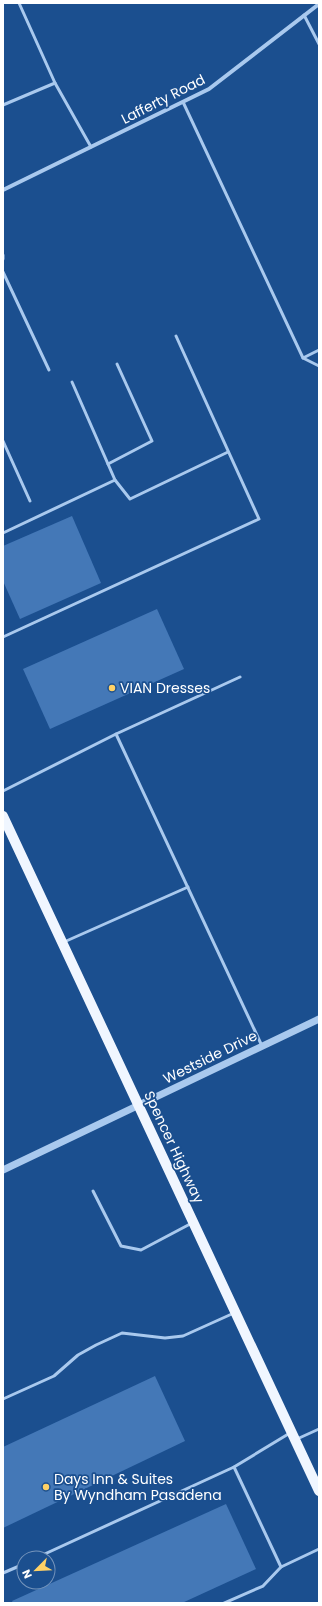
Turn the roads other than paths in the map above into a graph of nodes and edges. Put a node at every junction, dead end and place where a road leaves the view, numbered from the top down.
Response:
1 (19, 3) edge
2 (319, 4) edge
3 (304, 15) junction
4 (319, 44) edge
5 (55, 83) junction
6 (183, 102) junction
7 (3, 105) edge
8 (91, 147) junction
9 (3, 190) edge
10 (3, 255) edge
11 (3, 260) edge
12 (3, 272) edge
13 (176, 336) dead end
14 (319, 350) edge
15 (302, 358) junction
16 (117, 364) dead end
17 (319, 366) edge
18 (49, 370) dead end
19 (72, 382) dead end
20 (3, 441) edge
21 (228, 452) junction
22 (108, 464) junction
23 (116, 480) junction
24 (30, 501) dead end
25 (3, 533) edge
26 (3, 637) edge
27 (240, 677) dead end
28 (116, 734) junction
29 (3, 791) edge
30 (3, 816) edge
31 (188, 887) junction
32 (62, 942) junction
33 (319, 1019) edge
34 (262, 1046) junction
35 (139, 1106) junction
36 (3, 1170) edge
37 (93, 1191) dead end
38 (193, 1222) junction
39 (236, 1312) junction
40 (3, 1399) edge
41 (319, 1429) edge
42 (294, 1436) junction
43 (234, 1467) junction
44 (319, 1491) edge
45 (319, 1549) edge
46 (53, 1550) edge
47 (281, 1566) junction
48 (16, 1567) edge
49 (3, 1573) edge
50 (224, 1603) edge

1 - 5 lane
2 - 3 street, Lafferty Road
3 - 4 lane
3 - 6 street, Lafferty Road
5 - 7 lane
5 - 8 lane
6 - 8 street, Lafferty Road
6 - 15 lane
8 - 9 street, Lafferty Road
10 - 11 lane
12 - 18 lane
13 - 21 lane
14 - 15 lane
15 - 17 lane
16 - 22 lane
19 - 22 lane
20 - 24 lane
21 - 23 lane
21 - 26 lane
22 - 23 lane
23 - 25 lane
27 - 28 lane
28 - 29 lane
28 - 31 lane
30 - 32 main road, Spencer Highway
31 - 32 lane
31 - 34 lane
32 - 35 main road, Spencer Highway
33 - 34 street, Westside Drive
34 - 35 street, Westside Drive
35 - 36 street, Westside Drive
35 - 38 main road, Spencer Highway
37 - 38 lane
38 - 39 main road, Spencer Highway
39 - 40 lane
39 - 42 main road, Spencer Highway
41 - 42 lane
42 - 43 lane
42 - 44 main road, Spencer Highway
43 - 46 lane
43 - 47 lane
45 - 47 lane
47 - 50 lane
48 - 49 lane

